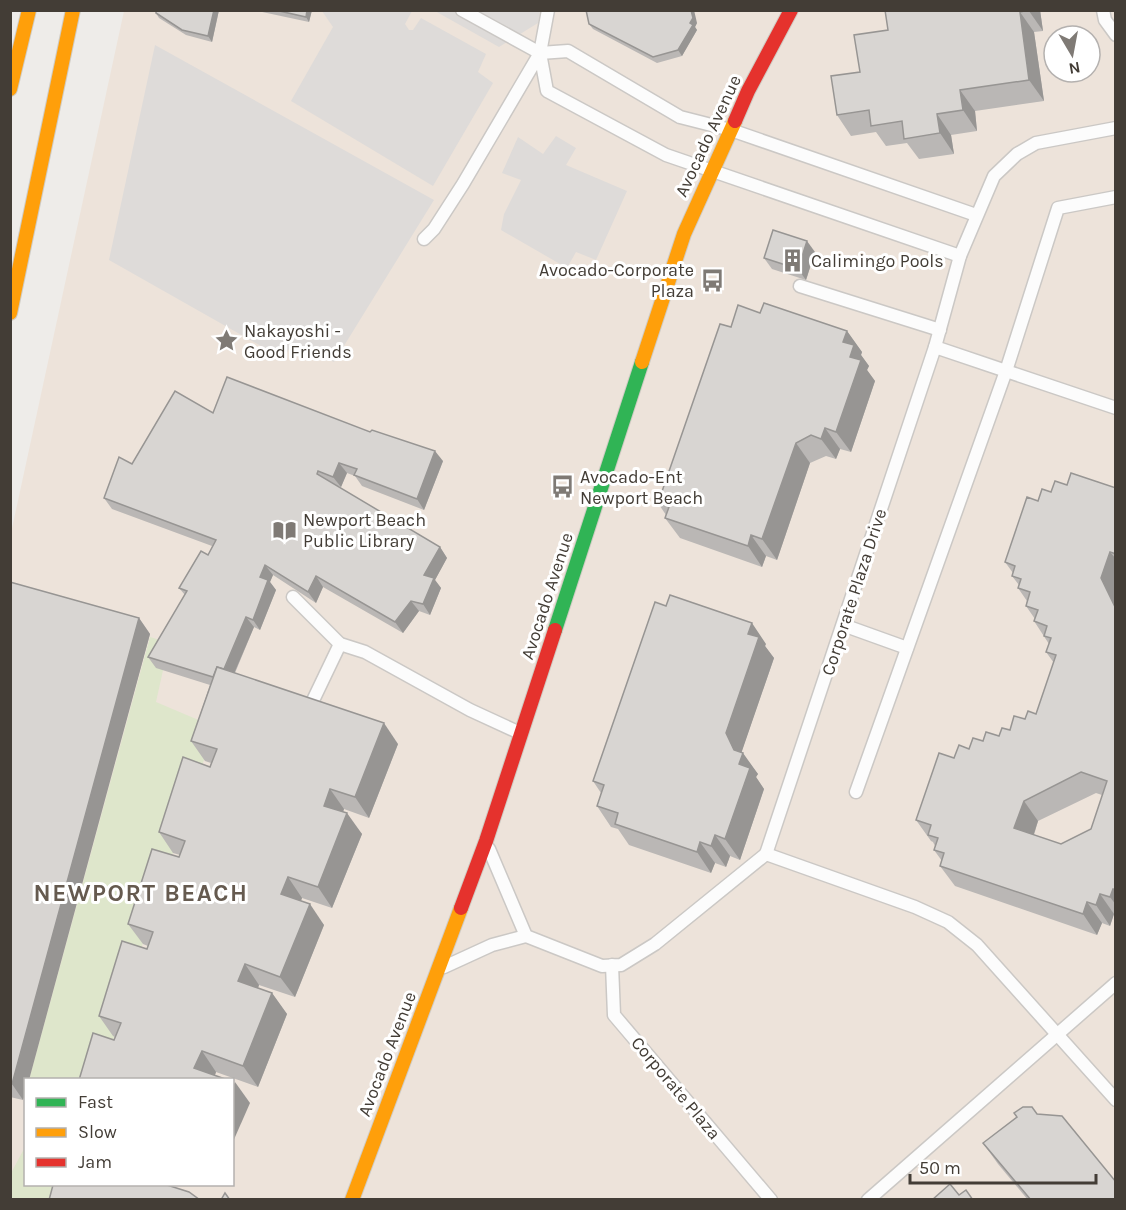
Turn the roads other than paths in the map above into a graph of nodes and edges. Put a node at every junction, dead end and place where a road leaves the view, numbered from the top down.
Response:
1 (29, 10) edge
2 (73, 10) edge
3 (462, 10) edge
4 (548, 10) edge
5 (791, 10) edge
6 (1103, 10) edge
7 (1116, 35) edge
8 (540, 53) junction
9 (10, 89) edge
10 (1116, 128) edge
11 (731, 130) junction
12 (711, 172) junction
13 (1116, 197) edge
14 (976, 215) junction
15 (424, 239) dead end
16 (960, 256) junction
17 (800, 286) dead end
18 (10, 313) edge
19 (940, 330) junction
20 (936, 347) junction
21 (1006, 371) junction
22 (1116, 408) edge
23 (293, 597) edge
24 (843, 625) junction
25 (340, 644) junction
26 (907, 648) junction
27 (307, 713) edge
28 (521, 733) junction
29 (856, 792) dead end
30 (486, 841) junction
31 (766, 854) junction
32 (526, 936) junction
33 (612, 965) junction
34 (438, 970) junction
35 (1116, 983) edge
36 (1057, 1033) junction
37 (1116, 1100) edge
38 (352, 1200) edge
39 (771, 1200) edge
40 (868, 1200) edge

1 - 9 street
2 - 18 street
3 - 8 lane
4 - 8 lane
5 - 11 street, Avocado Avenue
6 - 7 lane
8 - 11 lane
8 - 12 lane
8 - 15 lane
10 - 14 lane, Corporate Plaza Drive
11 - 12 street, Avocado Avenue
11 - 14 lane
12 - 16 lane
12 - 28 street, Avocado Avenue
13 - 21 lane
14 - 16 lane, Corporate Plaza Drive
16 - 19 lane, Corporate Plaza Drive
17 - 19 lane
19 - 20 lane, Corporate Plaza Drive
20 - 21 lane
20 - 24 lane, Corporate Plaza Drive
21 - 22 lane
21 - 26 lane
23 - 25 lane
24 - 26 lane
24 - 31 lane, Corporate Plaza Drive
25 - 27 lane
25 - 28 lane
26 - 29 lane
28 - 30 street, Avocado Avenue
30 - 32 lane
30 - 34 street, Avocado Avenue
31 - 33 lane
31 - 36 lane
32 - 33 lane
32 - 34 lane
33 - 39 lane, Corporate Plaza
34 - 38 street, Avocado Avenue
35 - 36 lane
36 - 37 lane
36 - 40 lane

